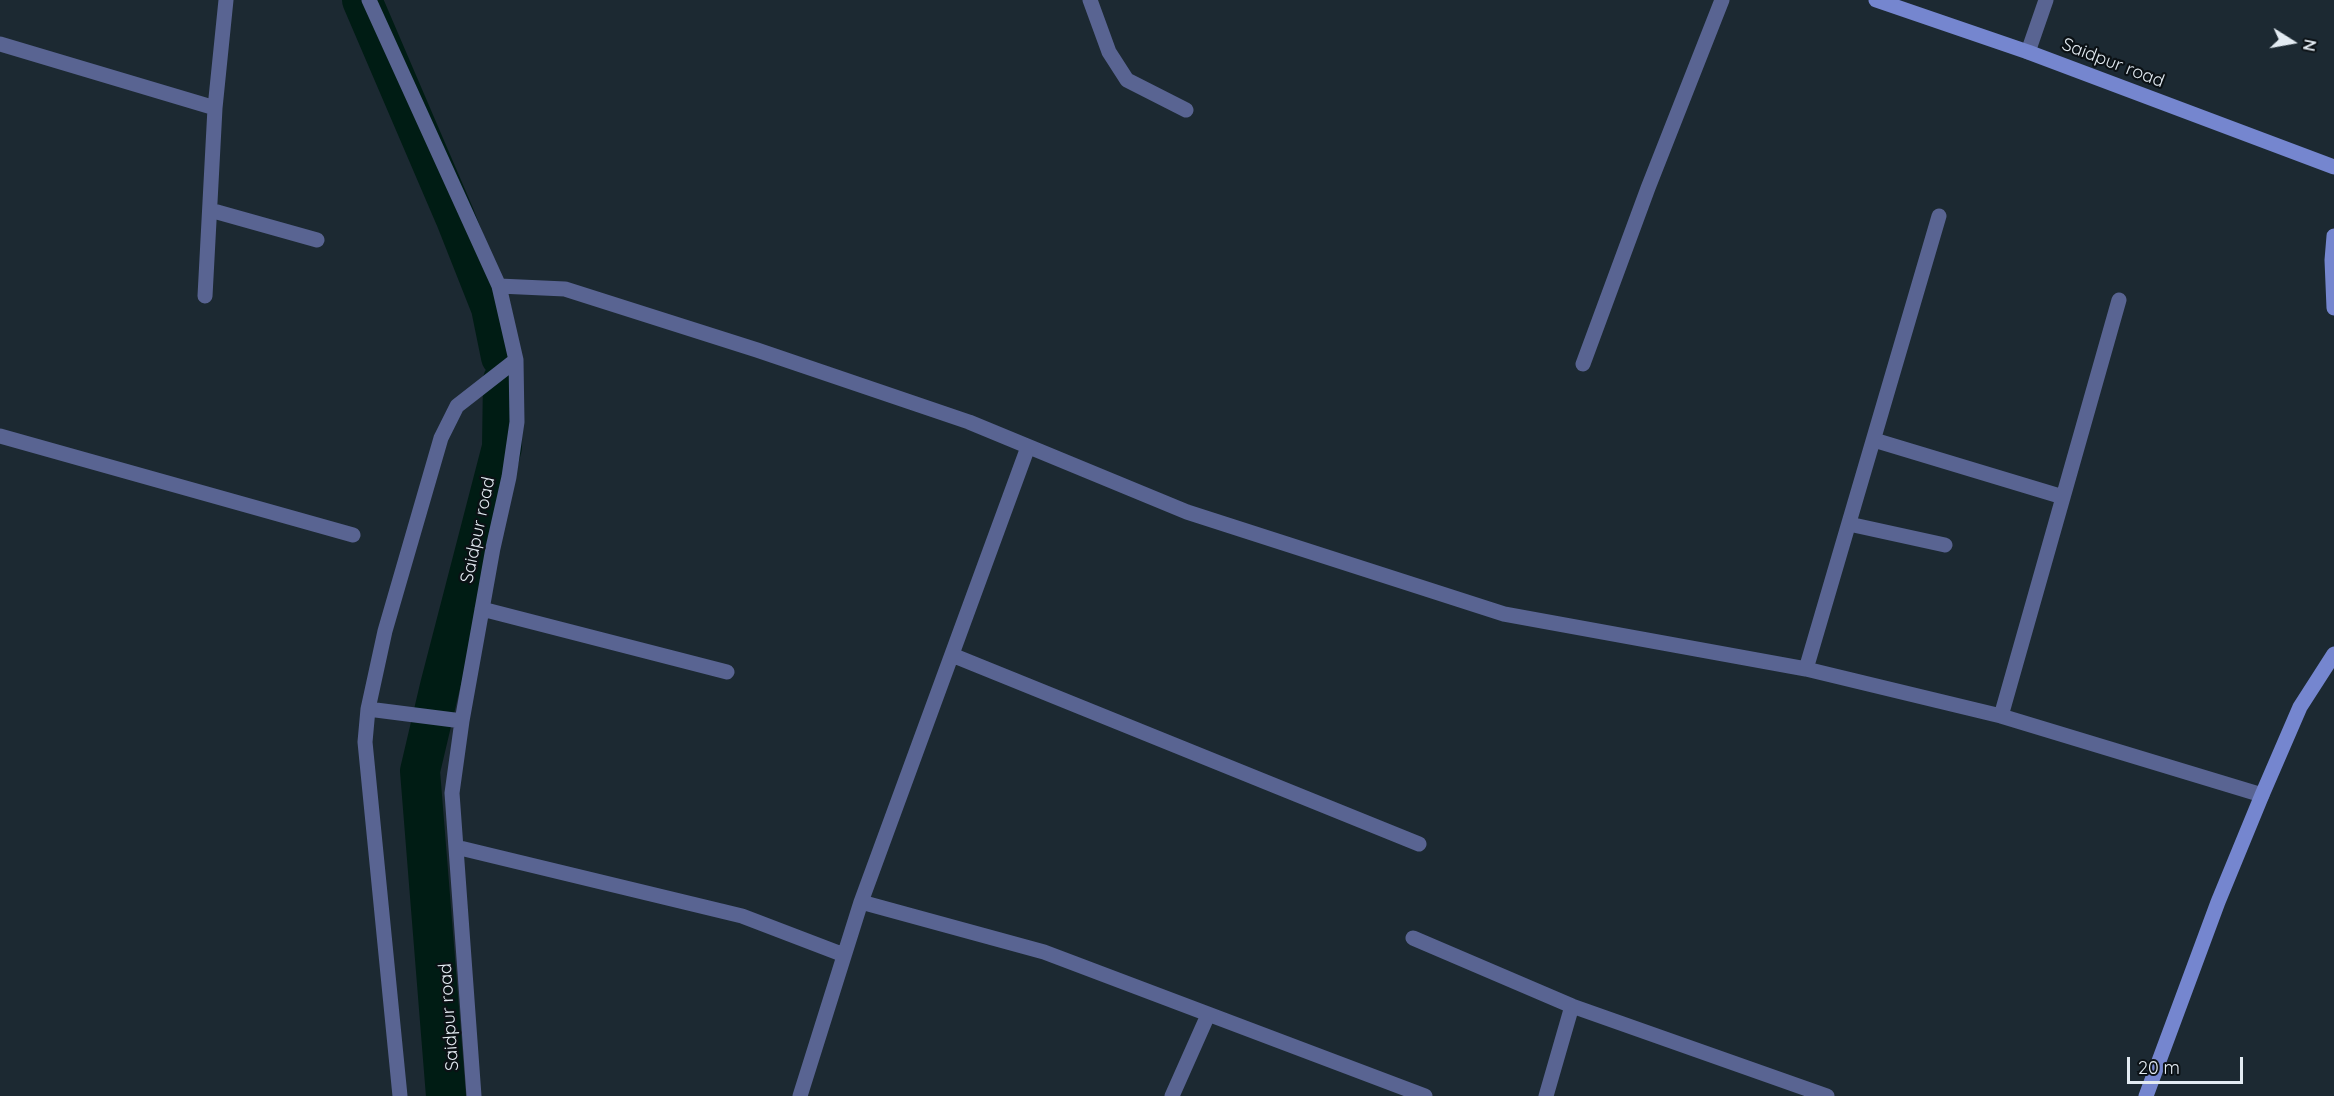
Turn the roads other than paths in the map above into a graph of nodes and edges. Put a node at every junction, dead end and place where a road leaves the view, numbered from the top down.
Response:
1 (226, 0) edge
2 (369, 0) edge
3 (1090, 0) edge
4 (1722, 0) edge
5 (1876, 0) edge
6 (2046, 0) edge
7 (0, 44) edge
8 (2028, 52) junction
9 (215, 108) junction
10 (1186, 110) dead end
11 (2334, 168) edge
12 (210, 210) junction
13 (1939, 216) dead end
14 (2334, 236) edge
15 (317, 240) dead end
16 (499, 286) junction
17 (205, 296) dead end
18 (2119, 300) dead end
19 (2334, 308) edge
20 (516, 360) junction
21 (1583, 364) dead end
22 (0, 436) edge
23 (1874, 440) junction
24 (1029, 447) junction
25 (2063, 497) junction
26 (1849, 524) junction
27 (353, 536) dead end
28 (1945, 545) dead end
29 (482, 609) junction
30 (2334, 654) edge
31 (951, 655) junction
32 (1806, 669) junction
33 (727, 672) dead end
34 (368, 709) junction
35 (2001, 716) junction
36 (462, 721) junction
37 (2262, 795) junction
38 (1419, 844) dead end
39 (456, 847) junction
40 (861, 902) junction
41 (1413, 938) dead end
42 (844, 955) junction
43 (1572, 1006) junction
44 (1208, 1015) junction
45 (400, 1096) edge
46 (474, 1096) edge
47 (800, 1096) edge
48 (1172, 1096) edge
49 (1425, 1096) edge
50 (1546, 1096) edge
51 (1827, 1096) edge
52 (2146, 1096) edge

1 - 9 street
2 - 16 street, Saidpur road
3 - 10 street
4 - 21 street
5 - 8 main road, Saidpur road
6 - 8 street
7 - 9 street
8 - 11 main road, Saidpur road
9 - 12 street
12 - 15 street
12 - 17 street
13 - 23 street
14 - 19 main road
16 - 20 street, Saidpur road
16 - 24 street
18 - 25 street
20 - 29 street, Saidpur road
20 - 34 street
22 - 27 street
23 - 25 street
23 - 26 street
24 - 31 street
24 - 32 street
25 - 35 street
26 - 28 street
26 - 32 street
29 - 33 street
29 - 36 street, Saidpur road
30 - 37 main road
31 - 38 street
31 - 40 street
32 - 35 street
34 - 36 street
34 - 45 street
35 - 37 street
36 - 39 street, Saidpur road
37 - 52 main road
39 - 42 street
39 - 46 street, Saidpur road
40 - 42 street
40 - 44 street
41 - 43 street
42 - 47 street
43 - 50 street
43 - 51 street
44 - 48 street
44 - 49 street

